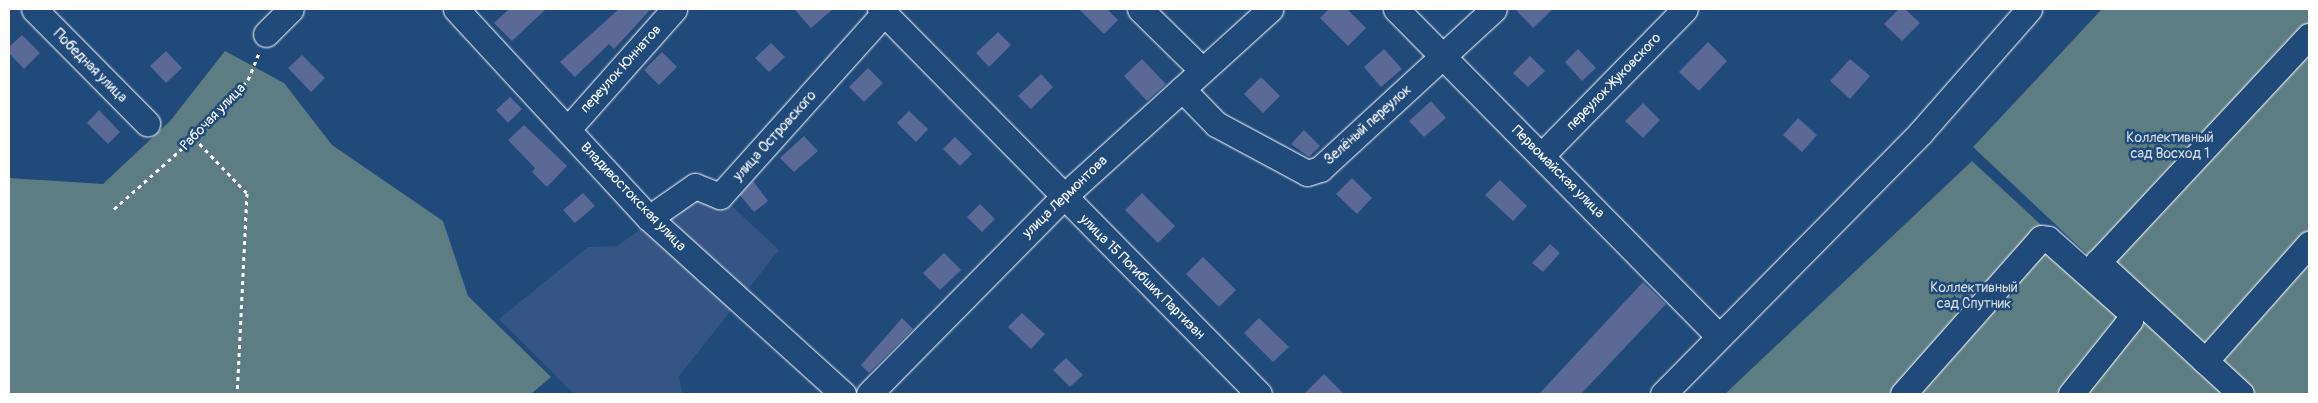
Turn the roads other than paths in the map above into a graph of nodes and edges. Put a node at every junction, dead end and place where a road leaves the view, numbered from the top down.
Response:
1 (34, 9) edge
2 (291, 9) edge
3 (456, 9) edge
4 (674, 9) edge
5 (1140, 9) edge
6 (1270, 9) edge
7 (1396, 9) edge
8 (1494, 9) edge
9 (1685, 9) edge
10 (2029, 9) edge
11 (882, 11) edge
12 (266, 34) road end
13 (2309, 36) edge
14 (1444, 57) junction
15 (1202, 70) junction
16 (1182, 89) junction
17 (147, 123) dead end
18 (568, 129) junction
19 (1542, 155) junction
20 (1063, 197) junction
21 (649, 218) junction
22 (2309, 244) edge
23 (2130, 320) junction
24 (1718, 336) junction
25 (2205, 361) junction
26 (843, 394) edge
27 (869, 394) edge
28 (1259, 394) edge
29 (1663, 394) edge
30 (1903, 394) edge
31 (2071, 394) edge
32 (2220, 394) edge
33 (2241, 394) edge

1 - 17 street, Победная улица
2 - 12 street
3 - 18 street, Владивостокская улица
4 - 18 street, переулок Юннатов
5 - 15 street
6 - 15 street, улица Лермонтова
7 - 14 street, Первомайская улица
8 - 14 street, Зелёный переулок
9 - 19 street, переулок Жуковского
10 - 24 street
11 - 20 street, улица 15 Погибших Партизан
11 - 21 street, улица Островского
13 - 25 street
14 - 16 street, Зелёный переулок
14 - 19 street, Первомайская улица
15 - 16 street, улица Лермонтова
16 - 20 street, улица Лермонтова
18 - 21 street, Владивостокская улица
19 - 24 street, Первомайская улица
20 - 27 street, улица Лермонтова
20 - 28 street, улица 15 Погибших Партизан
21 - 26 street, Владивостокская улица
22 - 25 street
23 - 30 street
23 - 31 street
23 - 32 street
24 - 29 street
25 - 33 street

